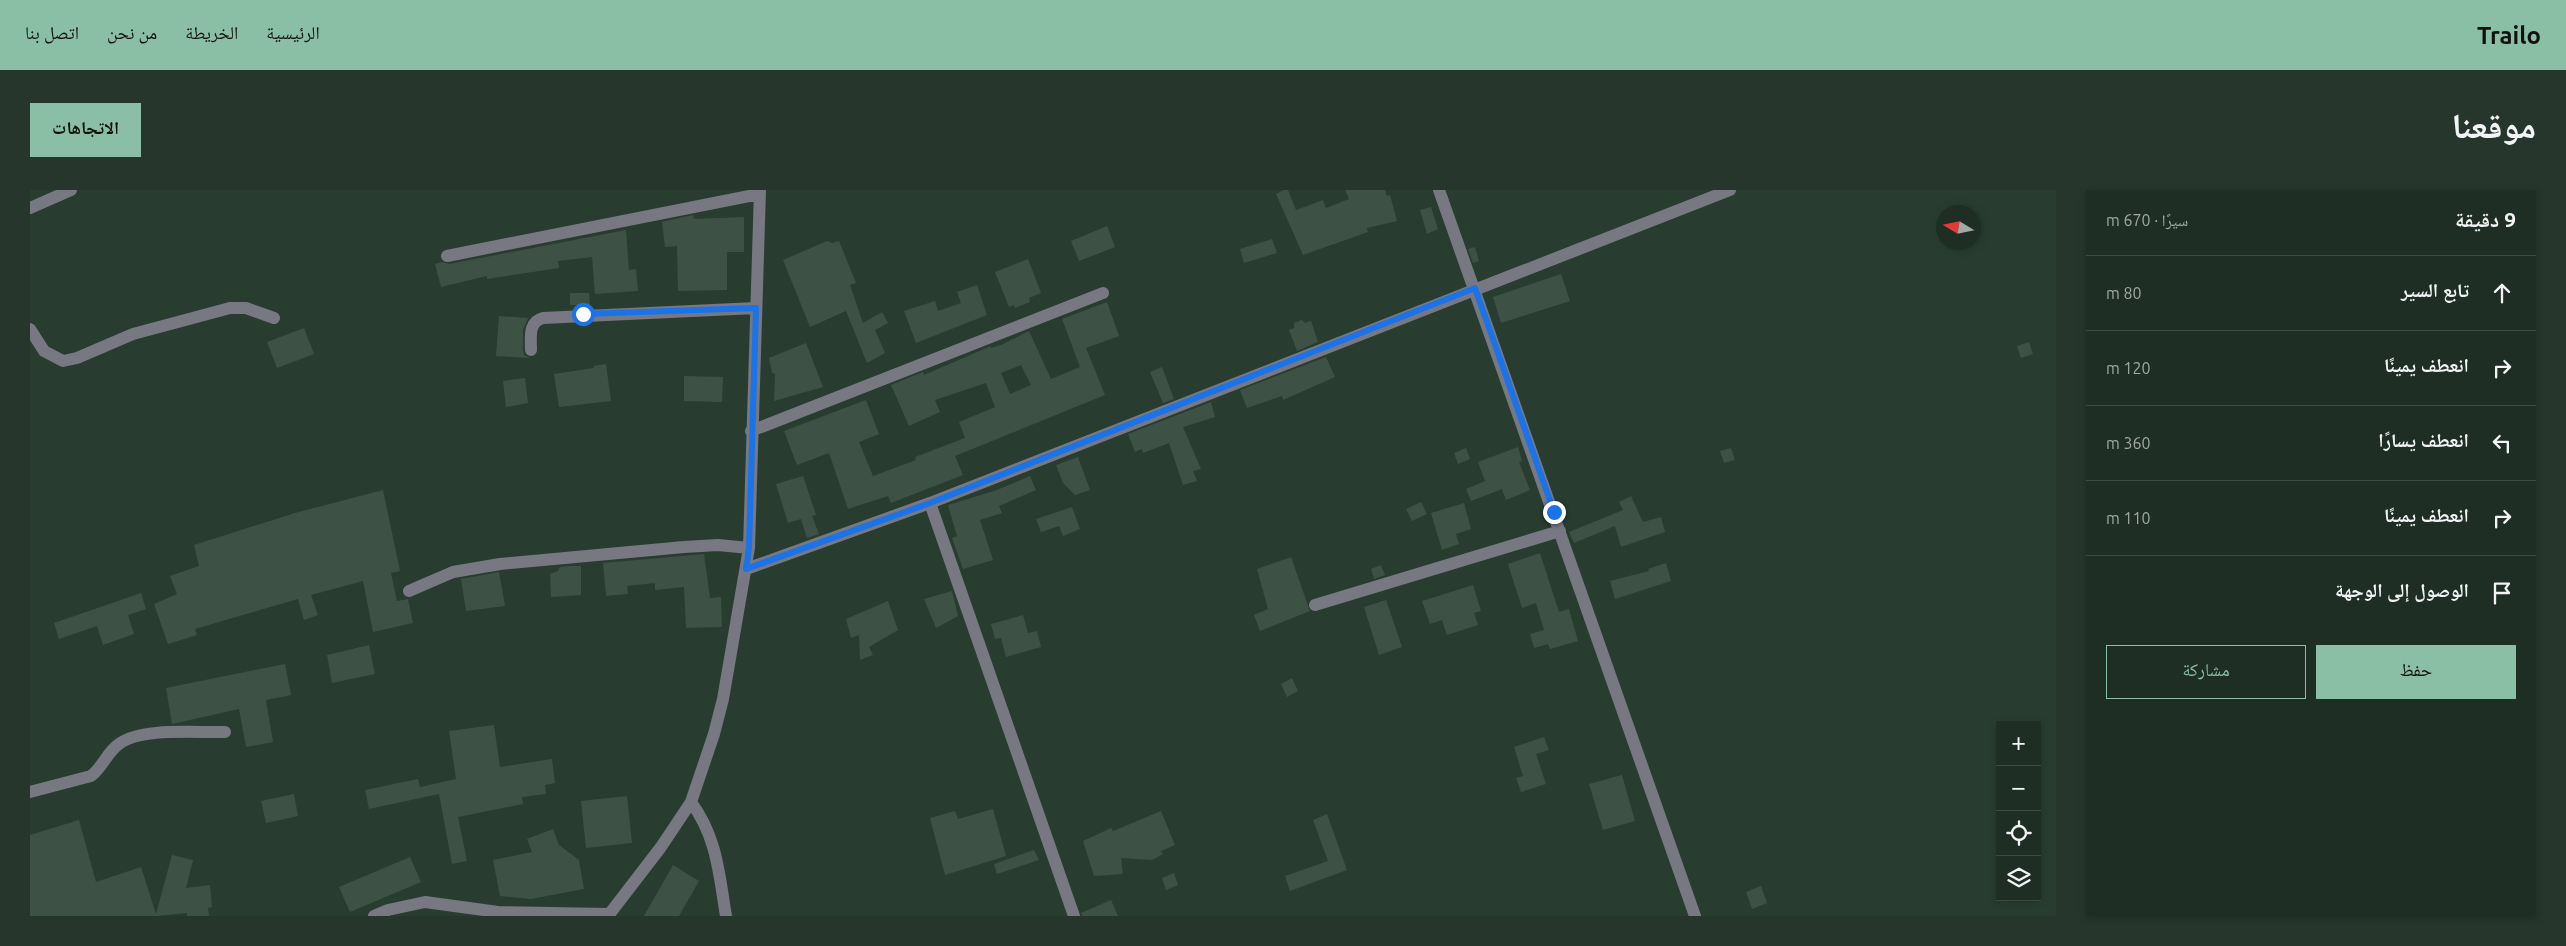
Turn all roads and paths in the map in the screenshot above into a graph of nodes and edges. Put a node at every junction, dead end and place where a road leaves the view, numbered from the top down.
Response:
1 (72, 190) edge
2 (1440, 190) edge
3 (1730, 190) edge
4 (760, 192) edge
5 (46, 195) edge
6 (30, 208) edge
7 (447, 256) dead end
8 (1475, 288) junction
9 (1103, 293) dead end
10 (756, 308) junction
11 (274, 318) dead end
12 (30, 329) edge
13 (531, 350) dead end
14 (751, 431) junction
15 (930, 503) junction
16 (1560, 531) junction
17 (749, 548) junction
18 (746, 569) junction
19 (409, 590) dead end
20 (1315, 605) dead end
21 (225, 732) dead end
22 (30, 792) edge
23 (691, 802) junction
24 (608, 915) edge
25 (374, 916) edge
26 (726, 916) edge
27 (1074, 916) edge
28 (1695, 916) edge

1 - 5 street
2 - 8 street
3 - 8 street
4 - 7 street
4 - 10 street
5 - 6 street
8 - 15 street
8 - 16 street
9 - 14 street
10 - 13 street
10 - 14 street
11 - 12 street
14 - 17 street
15 - 18 street
15 - 27 street
16 - 20 street
16 - 28 street
17 - 18 street
17 - 19 street
18 - 23 street
21 - 22 street
23 - 24 street
23 - 26 street
24 - 25 street

